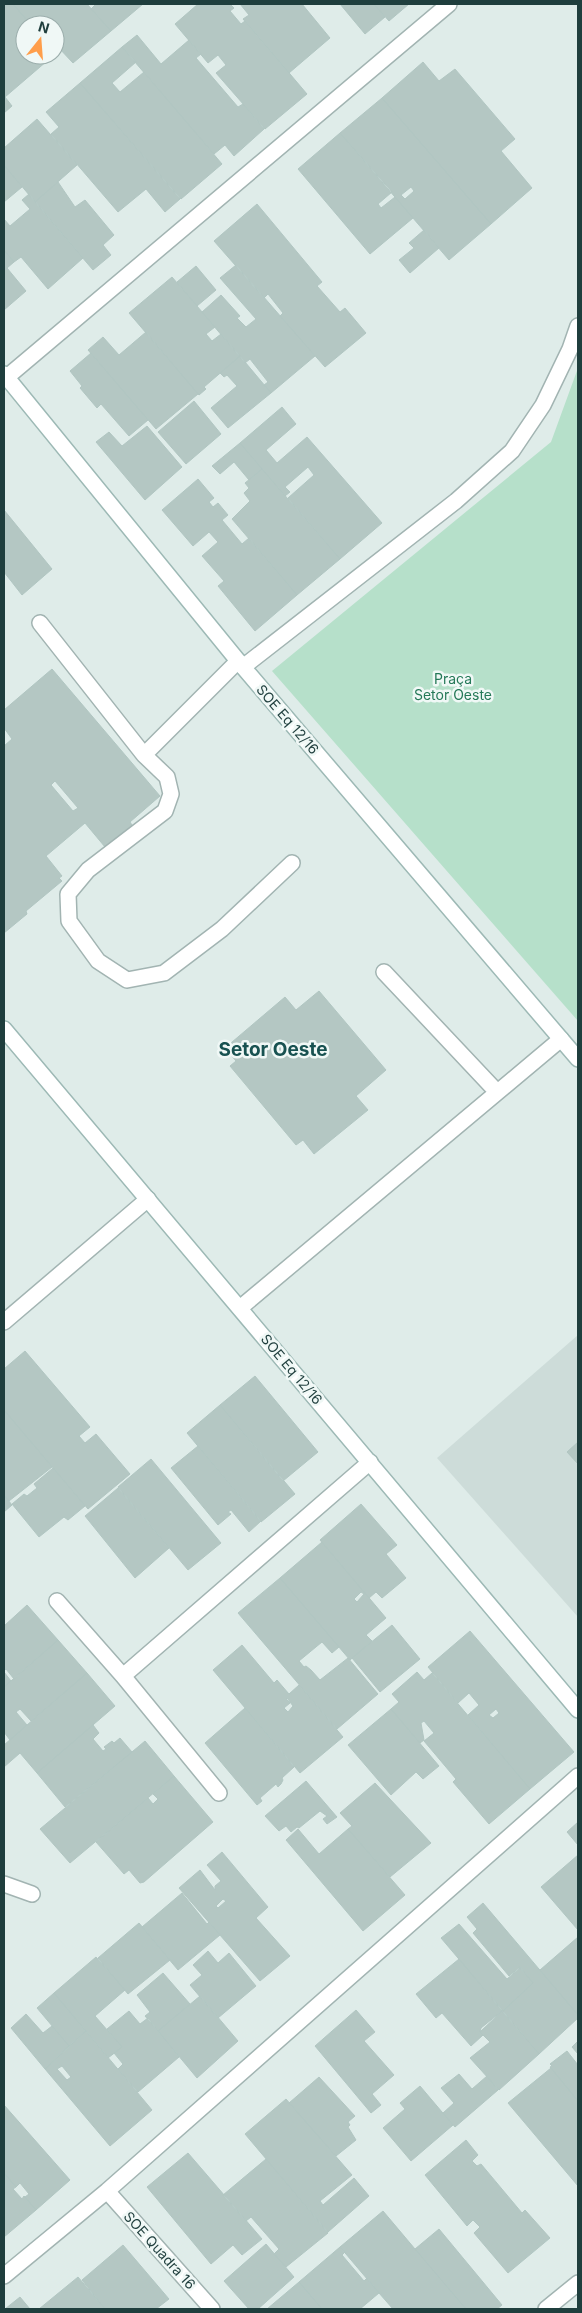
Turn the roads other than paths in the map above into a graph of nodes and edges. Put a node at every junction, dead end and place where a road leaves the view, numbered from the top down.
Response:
1 (449, 4) edge
2 (578, 326) edge
3 (5, 376) edge
4 (40, 623) dead end
5 (241, 664) junction
6 (144, 755) junction
7 (292, 864) dead end
8 (384, 972) dead end
9 (4, 1029) edge
10 (561, 1039) junction
11 (578, 1059) edge
12 (497, 1092) junction
13 (148, 1199) junction
14 (240, 1308) junction
15 (4, 1322) edge
16 (370, 1462) junction
17 (57, 1601) dead end
18 (123, 1676) junction
19 (578, 1710) edge
20 (578, 1776) edge
21 (219, 1793) dead end
22 (4, 1884) edge
23 (32, 1894) dead end
24 (107, 2191) junction
25 (4, 2276) edge
26 (578, 2282) edge
27 (212, 2309) edge
28 (546, 2309) edge

1 - 3 street
2 - 5 street
3 - 5 street, SOE Eq 12/16
4 - 6 street
5 - 6 street
5 - 10 street, SOE Eq 12/16
6 - 7 street
8 - 12 street
9 - 13 street, SOE Eq 12/16
10 - 11 street, SOE Eq 12/16
10 - 12 street
12 - 14 street
13 - 14 street, SOE Eq 12/16
13 - 15 street
14 - 16 street, SOE Eq 12/16
16 - 18 street
16 - 19 street, SOE Eq 12/16
17 - 18 street
18 - 21 street
20 - 24 street
22 - 23 street
24 - 25 street
24 - 27 street, SOE Quadra 16
26 - 28 street

